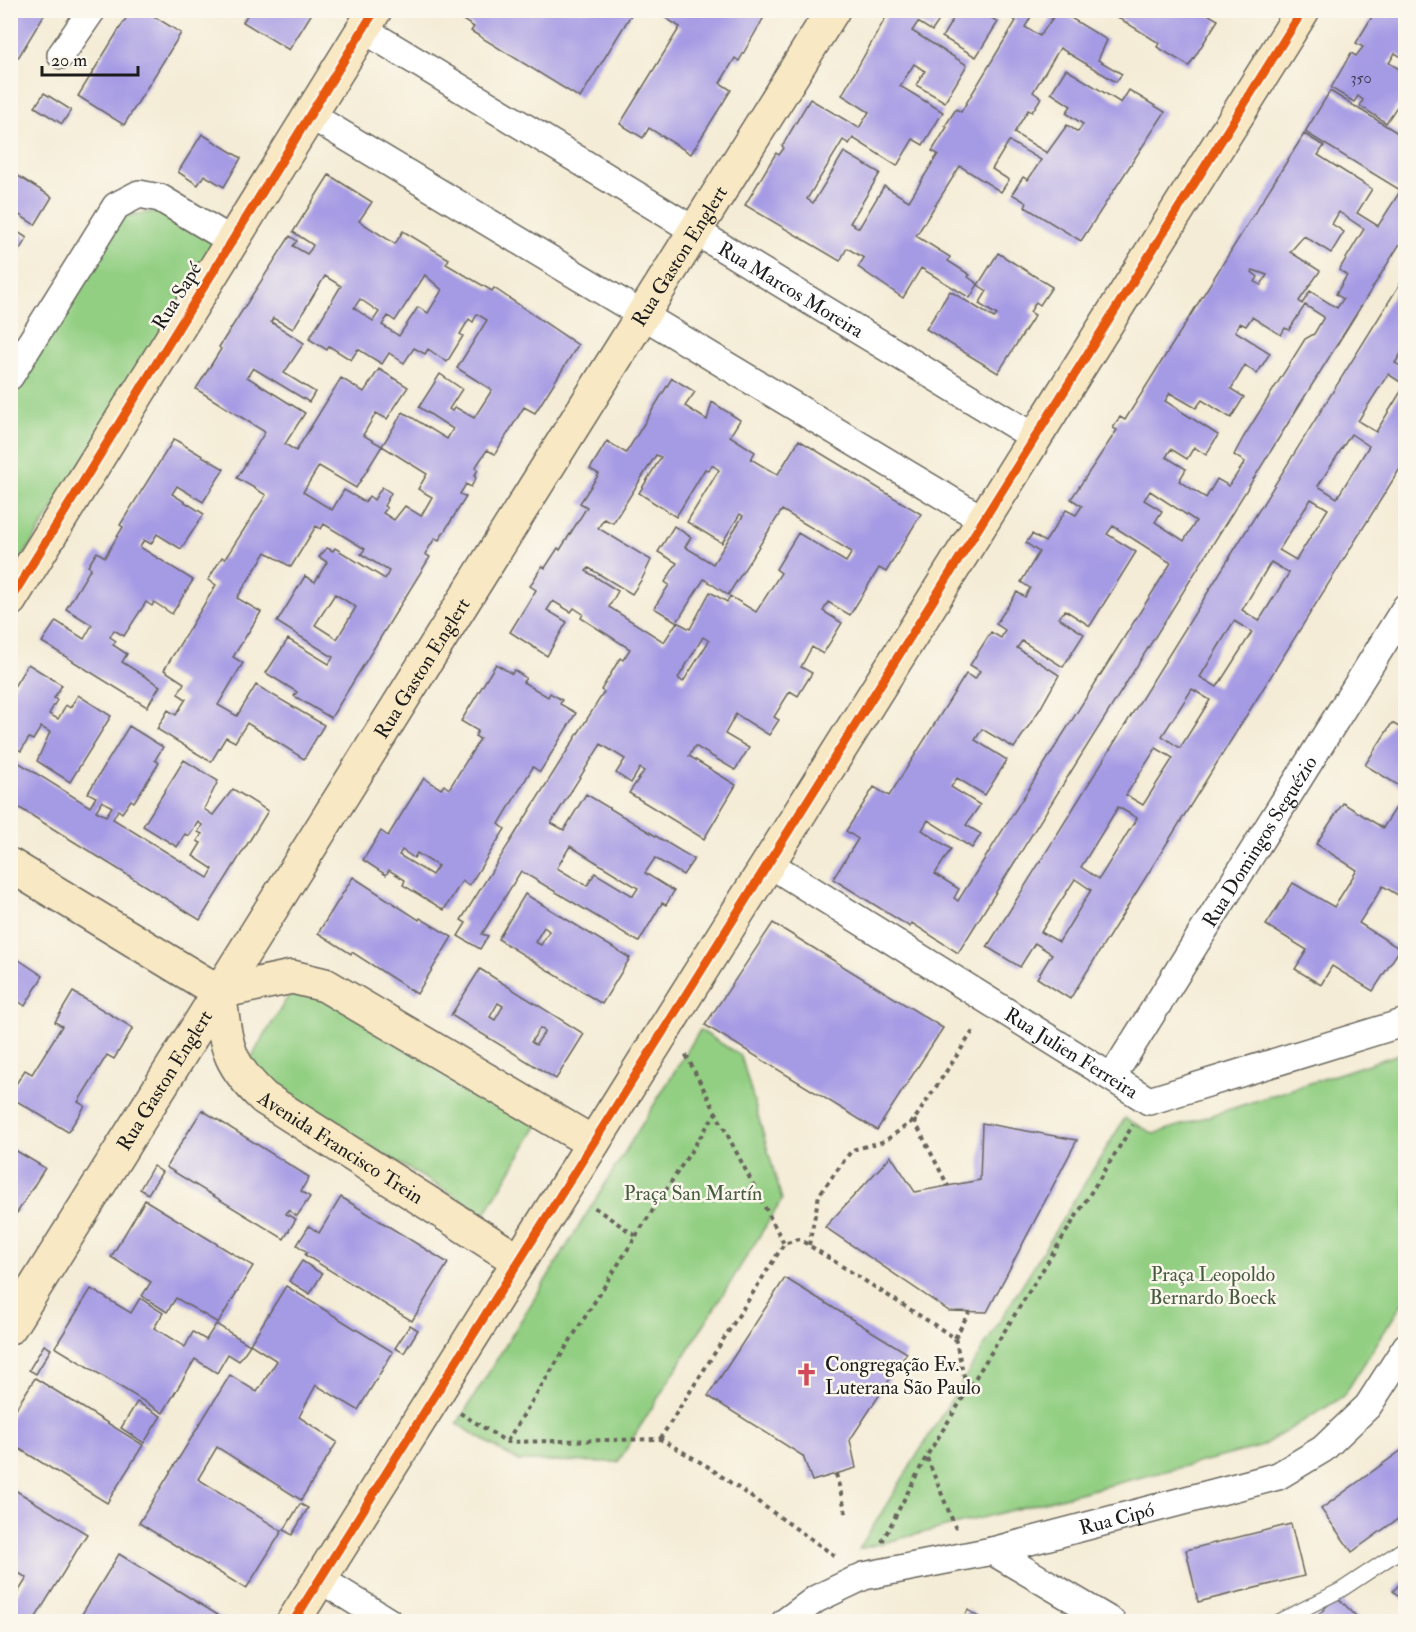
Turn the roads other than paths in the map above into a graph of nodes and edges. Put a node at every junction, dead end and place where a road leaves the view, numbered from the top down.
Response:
1 (92, 10) edge
2 (833, 10) edge
3 (1303, 10) edge
4 (369, 20) edge
5 (61, 55) dead end
6 (310, 115) junction
7 (695, 231) junction
8 (232, 241) junction
9 (643, 315) junction
10 (10, 376) edge
11 (1034, 437) junction
12 (982, 519) junction
13 (10, 600) edge
14 (1406, 607) edge
15 (768, 863) junction
16 (10, 865) edge
17 (219, 992) junction
18 (1406, 1022) edge
19 (1112, 1077) junction
20 (593, 1143) junction
21 (519, 1261) junction
22 (10, 1326) edge
23 (1406, 1347) edge
24 (1406, 1547) edge
25 (980, 1554) junction
26 (320, 1579) junction
27 (293, 1622) edge
28 (389, 1622) edge
29 (785, 1622) edge
30 (1112, 1622) edge
31 (1278, 1622) edge

1 - 5 street
2 - 7 street, Rua Gaston Englert
3 - 11 street
4 - 6 street, Rua Sapé
4 - 7 street, Rua Marcos Moreira
6 - 8 street, Rua Sapé
6 - 9 street
7 - 9 street, Rua Gaston Englert
7 - 11 street, Rua Marcos Moreira
8 - 10 street
8 - 13 street, Rua Sapé
9 - 12 street
9 - 17 street, Rua Gaston Englert
11 - 12 street
12 - 15 street
14 - 19 street, Rua Domingos Seguézio
15 - 19 street, Rua Julien Ferreira
15 - 20 street
16 - 17 street
17 - 20 street
17 - 21 street, Avenida Francisco Trein
17 - 22 street, Rua Gaston Englert
18 - 19 street, Rua Julien Ferreira
20 - 21 street
21 - 26 street
23 - 25 street, Rua Cipó
24 - 31 lane
25 - 29 street, Rua Cipó
25 - 30 street
26 - 27 street
26 - 28 street

